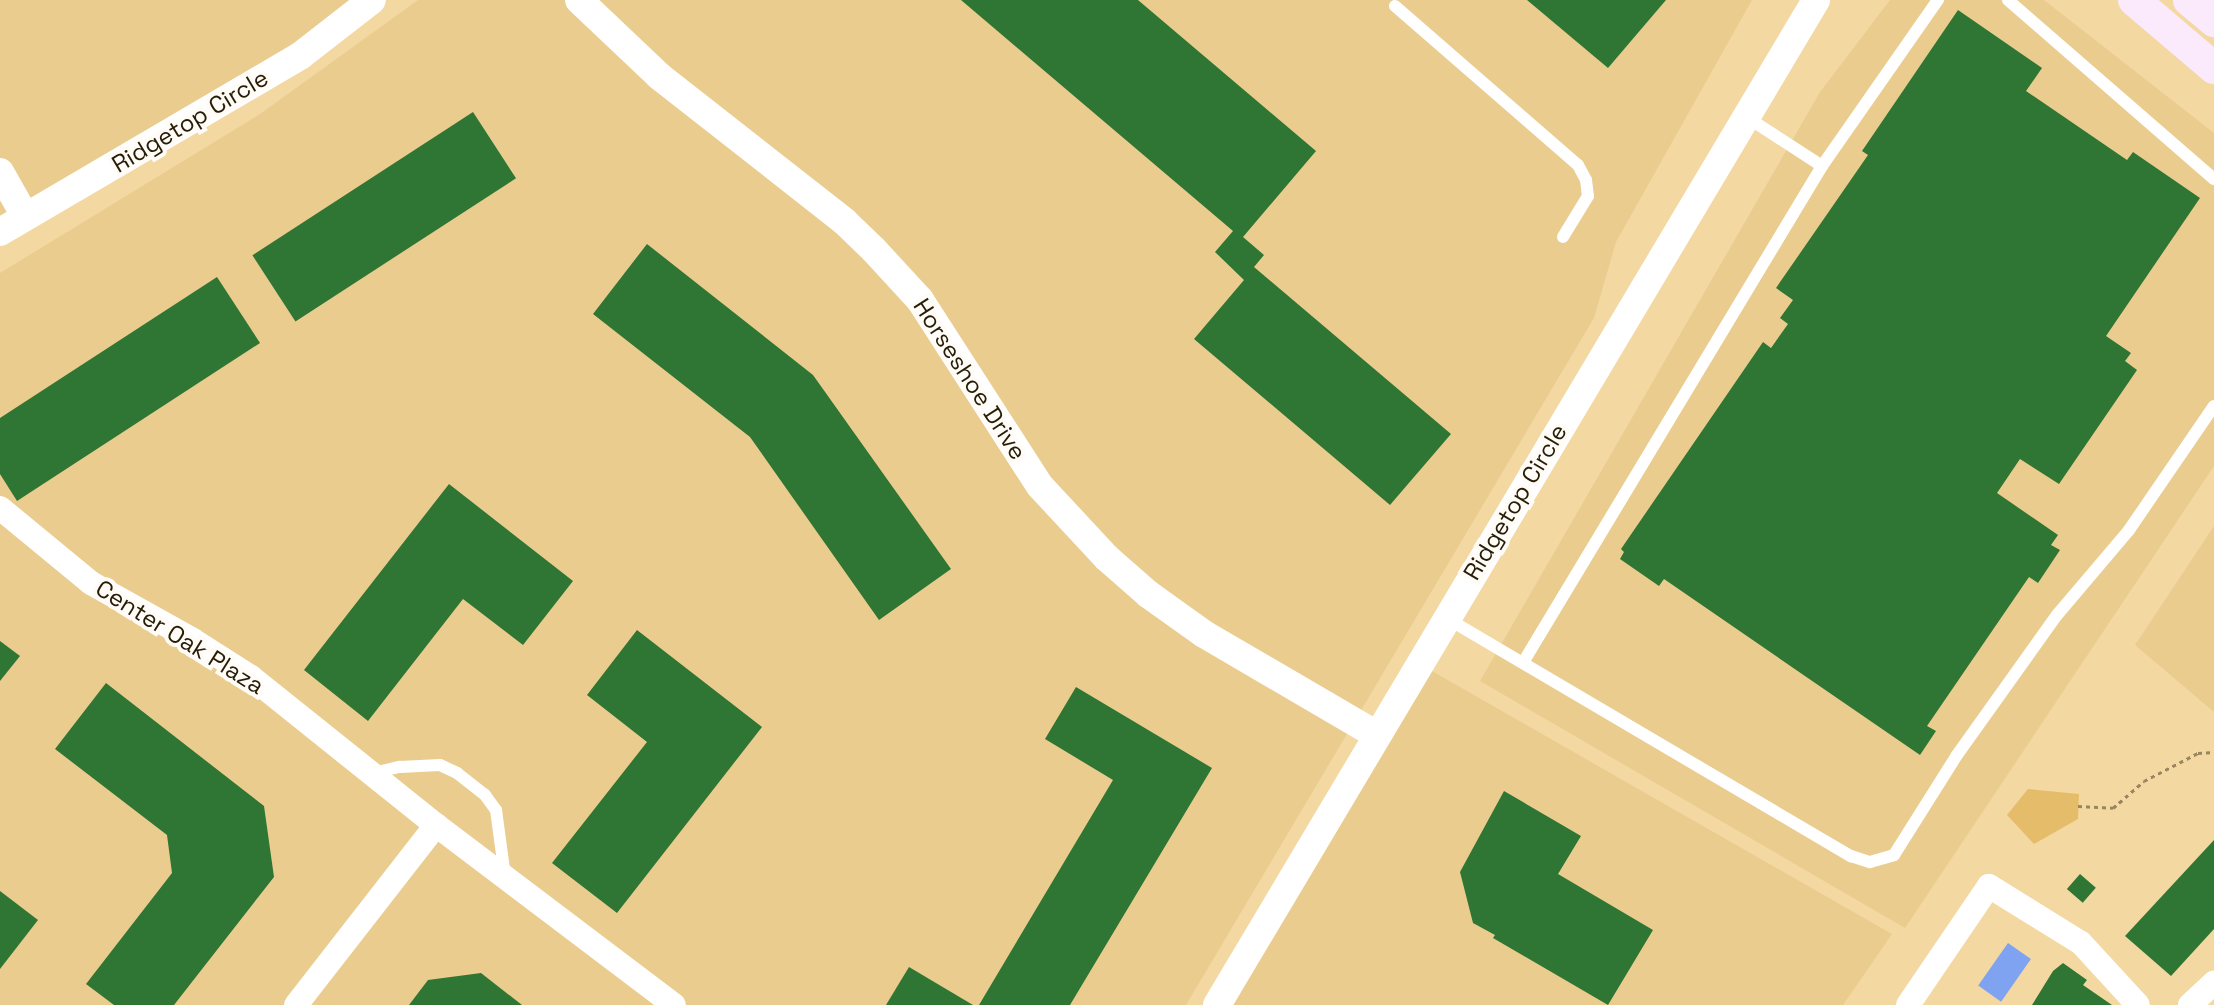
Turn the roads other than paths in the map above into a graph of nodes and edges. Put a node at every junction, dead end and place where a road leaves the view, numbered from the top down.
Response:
1 (372, 0) edge
2 (579, 0) edge
3 (1816, 0) edge
4 (1938, 0) edge
5 (2008, 0) edge
6 (2134, 0) edge
7 (2189, 0) edge
8 (1395, 6) dead end
9 (2214, 21) edge
10 (2214, 68) edge
11 (1745, 116) junction
12 (1822, 166) junction
13 (0, 172) edge
14 (2214, 179) edge
15 (25, 216) junction
16 (0, 232) edge
17 (1563, 237) dead end
18 (2214, 406) edge
19 (0, 508) edge
20 (1445, 618) junction
21 (1524, 661) junction
22 (1375, 734) junction
23 (372, 773) junction
24 (436, 825) junction
25 (505, 877) junction
26 (2214, 983) edge
27 (296, 1005) edge
28 (674, 1005) edge
29 (1217, 1005) edge
30 (1908, 1005) edge
31 (2138, 1005) edge
32 (2190, 1005) edge

1 - 15 street, Ridgetop Circle
2 - 22 street, Horseshoe Drive
3 - 11 street, Ridgetop Circle
4 - 12 lane
5 - 14 lane
6 - 10 main road
7 - 9 main road
8 - 17 lane
11 - 12 lane
11 - 20 street, Ridgetop Circle
12 - 21 lane
13 - 15 street
15 - 16 street, Ridgetop Circle
18 - 21 lane
19 - 23 street, Center Oak Plaza
20 - 21 lane
20 - 22 street, Ridgetop Circle
22 - 29 street, Ridgetop Circle
23 - 24 street, Center Oak Plaza
23 - 25 lane
24 - 25 street, Center Oak Plaza
24 - 27 street
25 - 28 street, Center Oak Plaza
26 - 32 street
30 - 31 street

